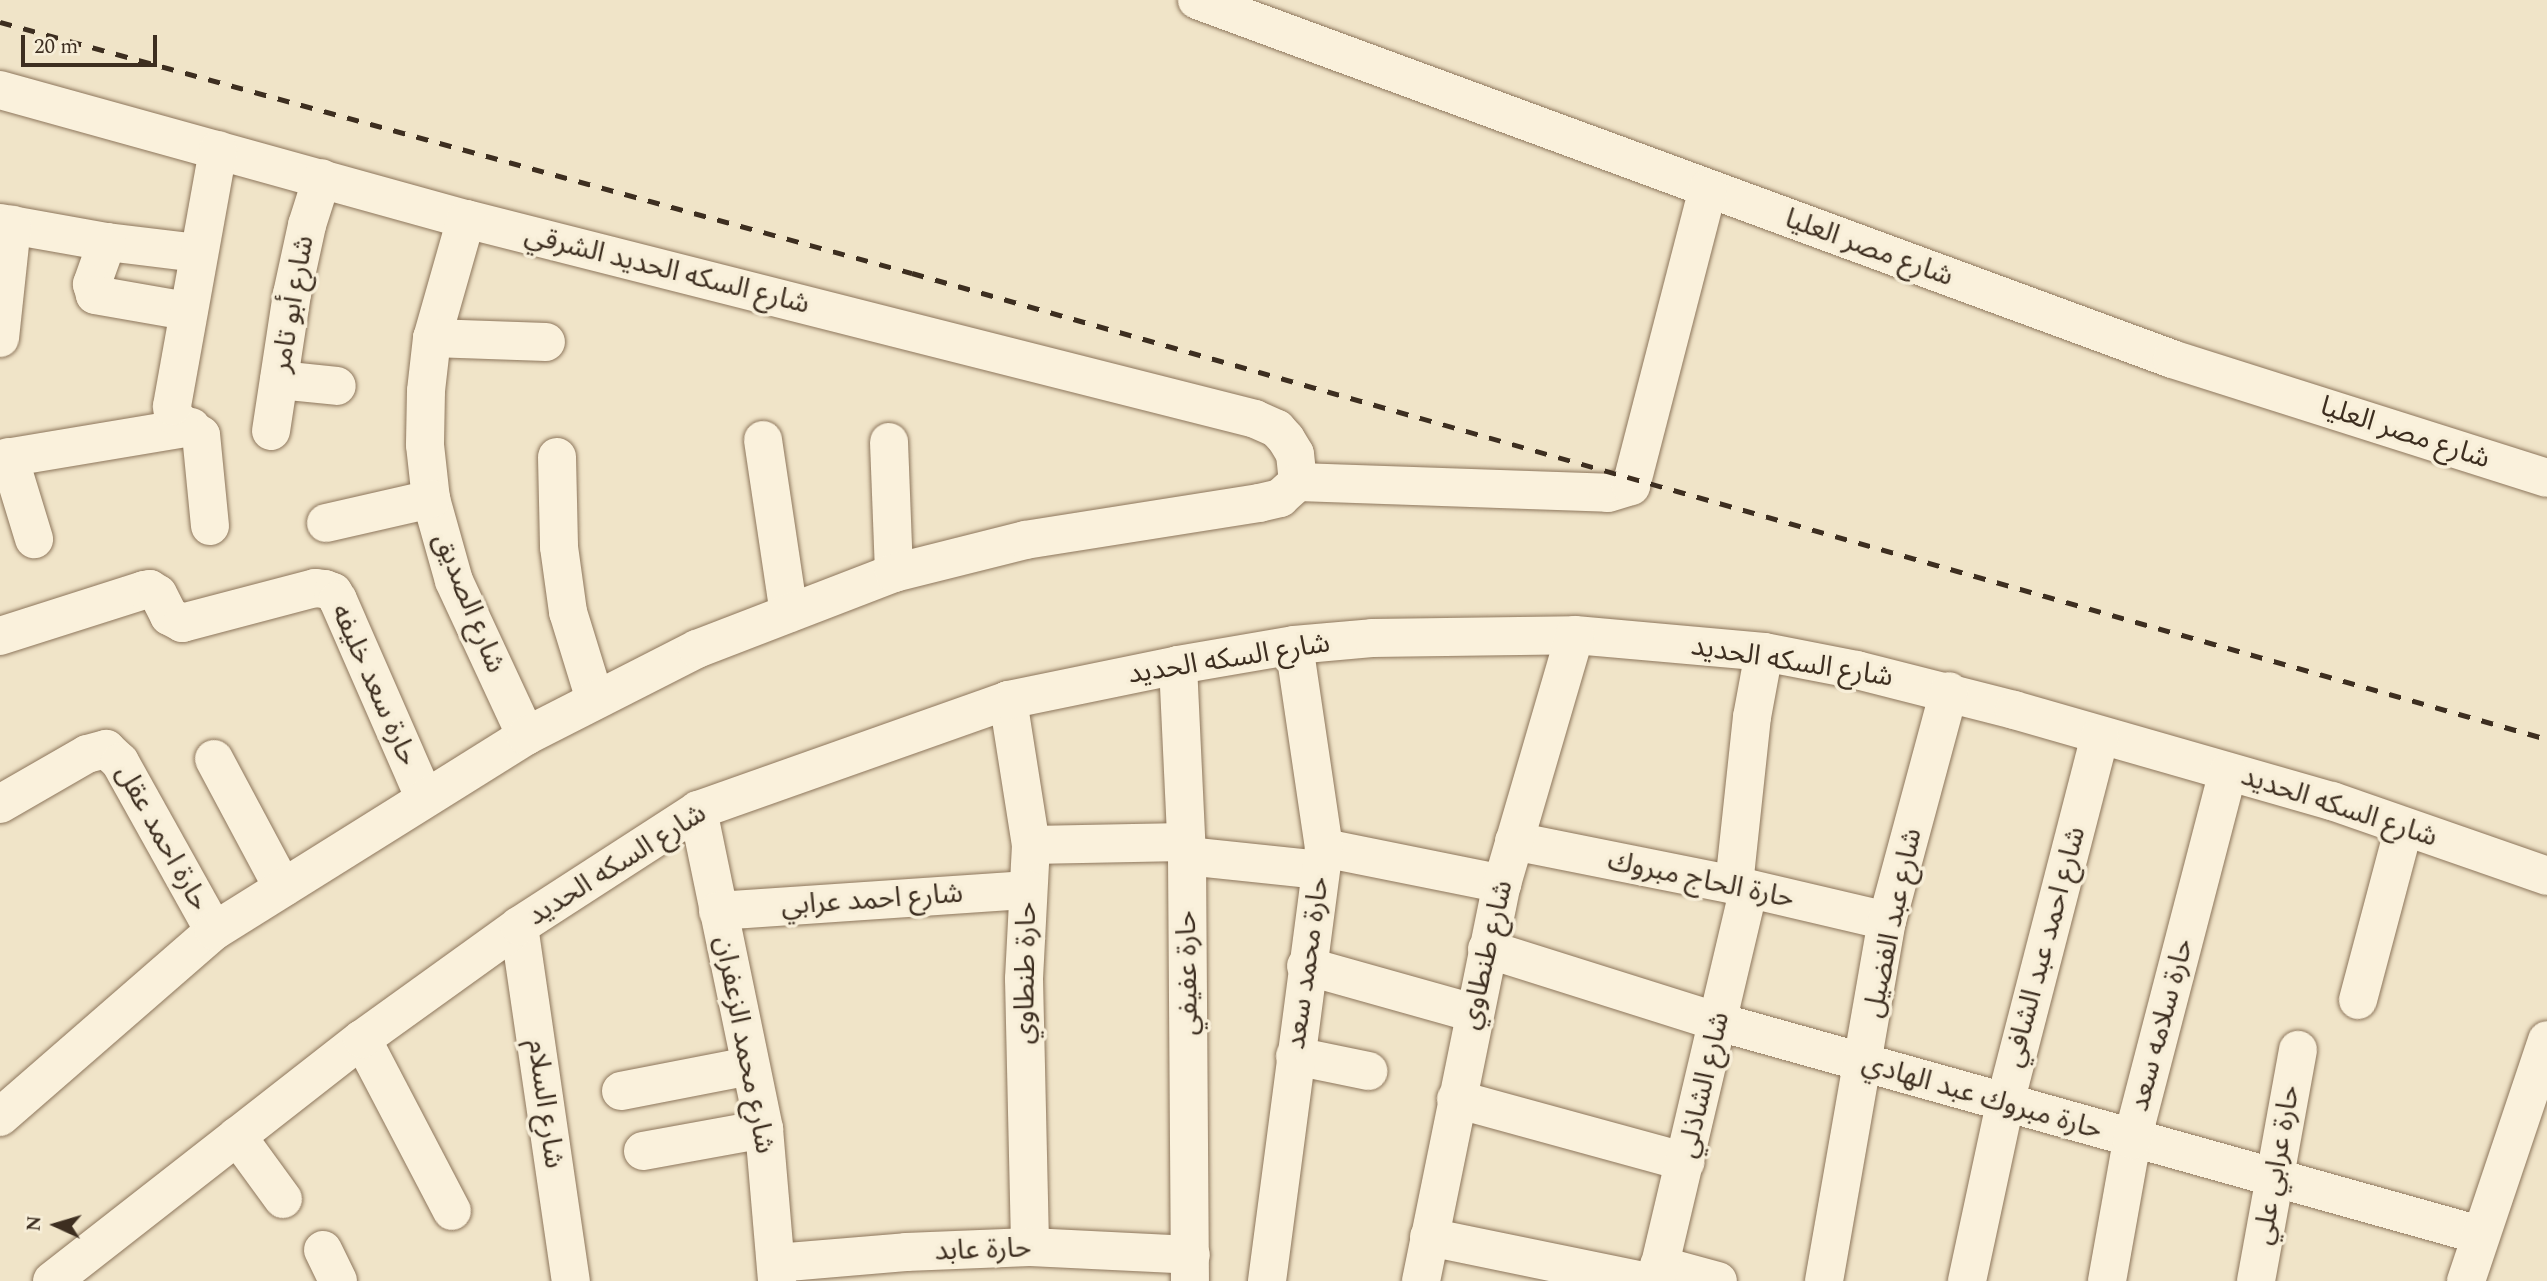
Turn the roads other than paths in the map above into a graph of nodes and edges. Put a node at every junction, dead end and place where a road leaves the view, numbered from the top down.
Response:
1 (1197, 0) edge
2 (0, 90) edge
3 (218, 150) junction
4 (322, 178) junction
5 (1708, 189) junction
6 (466, 219) junction
7 (6, 224) edge
8 (107, 242) junction
9 (198, 253) junction
10 (187, 311) junction
11 (0, 338) edge
12 (432, 338) junction
13 (546, 342) dead end
14 (279, 380) junction
15 (337, 386) dead end
16 (191, 427) junction
17 (271, 431) dead end
18 (763, 440) dead end
19 (889, 442) dead end
20 (556, 457) dead end
21 (4, 458) edge
22 (2547, 478) edge
23 (1298, 482) junction
24 (431, 499) junction
25 (326, 523) dead end
26 (210, 526) dead end
27 (34, 539) dead end
28 (894, 573) junction
29 (789, 613) junction
30 (1575, 635) junction
31 (0, 636) edge
32 (1294, 645) junction
33 (1764, 652) junction
34 (1178, 664) junction
35 (1949, 691) junction
36 (595, 700) junction
37 (1008, 700) junction
38 (526, 736) junction
39 (2100, 736) junction
40 (214, 759) dead end
41 (2228, 772) junction
42 (424, 797) junction
43 (0, 804) edge
44 (698, 810) junction
45 (2404, 827) junction
46 (1514, 841) junction
47 (1031, 845) junction
48 (1186, 849) junction
49 (1322, 859) junction
50 (2547, 876) edge
51 (1502, 884) junction
52 (1741, 887) junction
53 (283, 888) junction
54 (1027, 890) junction
55 (718, 911) junction
56 (1887, 921) junction
57 (519, 926) junction
58 (214, 931) junction
59 (1487, 949) junction
60 (1306, 966) junction
61 (2358, 1000) dead end
62 (1473, 1013) junction
63 (1719, 1022) junction
64 (362, 1038) junction
65 (2547, 1040) edge
66 (2298, 1050) dead end
67 (1295, 1056) junction
68 (1864, 1063) junction
69 (750, 1066) junction
70 (1368, 1071) dead end
71 (621, 1091) dead end
72 (1456, 1098) junction
73 (2005, 1102) junction
74 (0, 1117) edge
75 (764, 1129) junction
76 (237, 1136) junction
77 (2132, 1140) junction
78 (643, 1151) dead end
79 (1686, 1162) junction
80 (2277, 1180) junction
81 (284, 1199) dead end
82 (452, 1211) dead end
83 (2480, 1235) junction
84 (1429, 1237) junction
85 (1030, 1247) junction
86 (1190, 1268) edge
87 (776, 1272) edge
88 (1653, 1276) edge
89 (52, 1281) edge
90 (571, 1281) edge
91 (1267, 1281) edge
92 (1421, 1281) edge
93 (1718, 1281) edge
94 (1824, 1281) edge
95 (1966, 1281) edge
96 (2107, 1281) edge
97 (2256, 1281) edge
98 (2466, 1281) edge

1 - 5 street, شارع مصر العليا
2 - 3 street, شارع السكه الحديد الشرقي
3 - 4 street, شارع السكه الحديد الشرقي
3 - 9 street
4 - 6 street, شارع السكه الحديد الشرقي
4 - 14 street, شارع أبو تامر
5 - 22 street, شارع مصر العليا
5 - 23 street
6 - 12 street, شارع الصديق
6 - 23 street, شارع السكه الحديد الشرقي
7 - 8 street
7 - 11 street
8 - 9 street
8 - 10 street
9 - 10 street
10 - 16 street
12 - 13 street
12 - 24 street, شارع الصديق
14 - 15 street
14 - 17 street, شارع أبو تامر
16 - 21 street
16 - 26 street
18 - 29 street
19 - 28 street
20 - 36 street
21 - 27 street
23 - 28 street
24 - 25 street
24 - 38 street, شارع الصديق
28 - 29 street
29 - 36 street
30 - 32 street, شارع السكه الحديد
30 - 33 street, شارع السكه الحديد
30 - 46 street, شارع طنطاوي
31 - 42 street, حارة سعد خليفه
32 - 34 street, شارع السكه الحديد
32 - 49 street, حارة محمد سعد
33 - 35 street, شارع السكه الحديد
33 - 52 street, شارع الشاذلي
34 - 37 street, شارع السكه الحديد
34 - 48 street, حارة عفيفي
35 - 39 street, شارع السكه الحديد
35 - 56 street, شارع عبد الفضيل
36 - 38 street
37 - 44 street, شارع السكه الحديد
37 - 47 street, حارة طنطاوي
38 - 42 street
39 - 41 street, شارع السكه الحديد
39 - 73 street, شارع احمد عبد الشافي
40 - 53 street
41 - 45 street, شارع السكه الحديد
41 - 77 street, حارة سلامه سعد
42 - 53 street
43 - 58 street, حارة احمد عقل
44 - 55 street, شارع محمد الزعفران
44 - 57 street, شارع السكه الحديد
45 - 50 street, شارع السكه الحديد
45 - 61 street
46 - 51 street, شارع طنطاوي
46 - 52 street, حارة الحاج مبروك
47 - 48 street
47 - 54 street, حارة طنطاوي
48 - 49 street
48 - 86 street, حارة عفيفي
49 - 51 street
49 - 60 street, حارة محمد سعد
51 - 59 street, شارع طنطاوي
52 - 56 street, حارة الحاج مبروك
52 - 63 street, شارع الشاذلي
53 - 58 street
54 - 55 street, شارع احمد عرابي
54 - 85 street, حارة طنطاوي
55 - 69 street, شارع محمد الزعفران
56 - 68 street, شارع عبد الفضيل
57 - 64 street, شارع السكه الحديد
57 - 90 street, شارع السلام
58 - 74 street
59 - 62 street, شارع طنطاوي
59 - 63 street, حارة مبروك عبد الهادي
60 - 62 street
60 - 67 street, حارة محمد سعد
62 - 72 street, شارع طنطاوي
63 - 68 street, حارة مبروك عبد الهادي
63 - 79 street, شارع الشاذلي
64 - 76 street, شارع السكه الحديد
64 - 82 street
65 - 83 street
66 - 80 street, حارة عرابي علي
67 - 70 street
67 - 91 street, حارة محمد سعد
68 - 73 street, حارة مبروك عبد الهادي
68 - 94 street, شارع عبد الفضيل
69 - 71 street
69 - 75 street, شارع محمد الزعفران
72 - 79 street
72 - 84 street, شارع طنطاوي
73 - 77 street, حارة مبروك عبد الهادي
73 - 95 street, شارع احمد عبد الشافي
75 - 78 street
75 - 87 street, شارع محمد الزعفران
76 - 81 street
76 - 89 street, شارع السكه الحديد
77 - 80 street, حارة مبروك عبد الهادي
77 - 96 street, حارة سلامه سعد
79 - 88 street, شارع الشاذلي
80 - 83 street, حارة مبروك عبد الهادي
80 - 97 street, حارة عرابي علي
83 - 98 street
84 - 88 street
84 - 92 street, شارع طنطاوي
85 - 86 street, حارة عابد
85 - 87 street, حارة عابد
88 - 93 street

